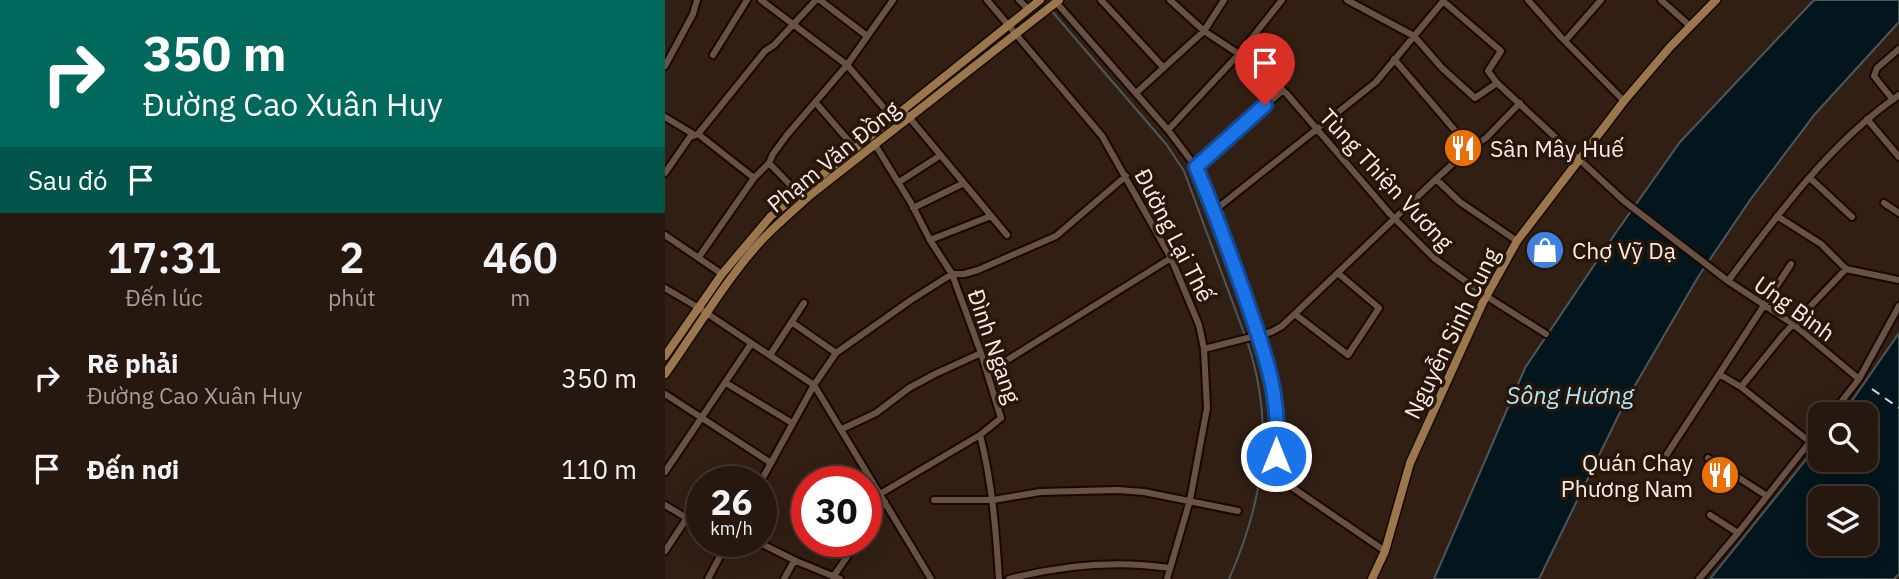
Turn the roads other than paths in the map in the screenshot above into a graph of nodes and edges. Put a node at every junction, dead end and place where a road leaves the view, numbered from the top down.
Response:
1 (697, 0) edge
2 (747, 0) edge
3 (761, 0) edge
4 (818, 0) edge
5 (893, 0) edge
6 (986, 0) edge
7 (1019, 0) edge
8 (1101, 0) edge
9 (1170, 0) edge
10 (1224, 0) edge
11 (1282, 0) edge
12 (1347, 0) edge
13 (1528, 0) edge
14 (1601, 0) edge
15 (1661, 0) edge
16 (1716, 0) edge
17 (1039, 1) edge
18 (1443, 1) edge
19 (1053, 4) edge
20 (1028, 9) junction
21 (793, 25) junction
22 (1008, 26) junction
23 (1690, 26) junction
24 (1204, 31) junction
25 (1016, 35) junction
26 (866, 36) junction
27 (1414, 36) junction
28 (1565, 41) junction
29 (1899, 49) edge
30 (1239, 54) junction
31 (713, 55) dead end
32 (1394, 60) junction
33 (847, 65) junction
34 (665, 66) edge
35 (1163, 67) junction
36 (1497, 83) junction
37 (1283, 90) junction
38 (1136, 93) junction
39 (1896, 97) edge
40 (1624, 101) junction
41 (816, 103) junction
42 (1520, 103) junction
43 (903, 110) junction
44 (665, 117) edge
45 (892, 117) junction
46 (910, 119) junction
47 (1867, 120) junction
48 (1315, 128) junction
49 (1168, 130) junction
50 (695, 134) junction
51 (869, 135) junction
52 (875, 145) junction
53 (854, 147) junction
54 (1471, 148) junction
55 (941, 155) junction
56 (1899, 157) edge
57 (1579, 160) junction
58 (769, 163) junction
59 (1196, 167) junction
60 (665, 173) edge
61 (1126, 176) junction
62 (754, 178) junction
63 (1810, 178) junction
64 (1436, 179) junction
65 (899, 182) junction
66 (964, 183) junction
67 (797, 192) junction
68 (1884, 203) dead end
69 (913, 208) junction
70 (1215, 210) junction
71 (1899, 213) edge
72 (991, 216) junction
73 (1777, 216) junction
74 (1852, 217) dead end
75 (1395, 219) junction
76 (665, 235) edge
77 (1007, 235) dead end
78 (930, 240) junction
79 (1517, 241) junction
80 (699, 257) junction
81 (1171, 258) junction
82 (1791, 264) dead end
83 (1846, 269) junction
84 (722, 274) junction
85 (952, 274) junction
86 (1339, 274) junction
87 (1899, 280) edge
88 (1728, 281) junction
89 (665, 288) edge
90 (1486, 296) junction
91 (804, 303) dead end
92 (1762, 306) junction
93 (1899, 306) edge
94 (699, 308) junction
95 (708, 314) junction
96 (1296, 315) junction
97 (793, 323) junction
98 (1793, 324) junction
99 (1546, 334) dead end
100 (1255, 336) junction
101 (751, 344) junction
102 (1204, 349) junction
103 (836, 353) junction
104 (981, 353) junction
105 (770, 355) junction
106 (665, 356) edge
107 (988, 372) junction
108 (665, 374) edge
109 (1719, 374) junction
110 (1859, 379) junction
111 (726, 383) junction
112 (814, 385) junction
113 (1741, 387) junction
114 (665, 394) edge
115 (1841, 402) edge
116 (702, 419) junction
117 (792, 423) junction
118 (842, 429) junction
119 (980, 435) junction
120 (1808, 440) edge
121 (1808, 445) edge
122 (1667, 454) dead end
123 (1708, 458) dead end
124 (771, 463) junction
125 (769, 466) edge
126 (864, 466) edge
127 (665, 472) edge
128 (882, 493) edge
129 (1767, 496) junction
130 (882, 498) edge
131 (934, 500) dead end
132 (993, 500) junction
133 (1190, 500) junction
134 (884, 502) junction
135 (665, 505) edge
136 (882, 505) edge
137 (1238, 510) dead end
138 (1710, 515) dead end
139 (686, 517) edge
140 (686, 520) edge
141 (1738, 533) junction
142 (665, 551) edge
143 (1385, 551) junction
144 (777, 552) edge
145 (718, 557) edge
146 (848, 557) edge
147 (794, 561) junction
148 (1170, 568) junction
149 (835, 578) edge
150 (708, 579) edge
151 (785, 579) edge
152 (931, 579) edge
153 (999, 579) edge
154 (1009, 579) edge
155 (1167, 579) edge
156 (1372, 579) edge
157 (1699, 579) edge

1 - 34 street
2 - 31 street
3 - 21 street
4 - 21 street
4 - 26 street
5 - 26 street
6 - 22 street, Đường Lại Thế
7 - 20 street
8 - 35 street
9 - 24 street, Tùng Thiện Vương
10 - 24 street
11 - 30 street
12 - 27 street
13 - 28 street
14 - 28 street
15 - 23 street
16 - 23 main road, Nguyễn Sinh Cung
17 - 20 main road, Phạm Văn Đồng
18 - 27 street
18 - 36 street
19 - 25 main road, Phạm Văn Đồng
19 - 38 street
20 - 22 main road, Phạm Văn Đồng
21 - 33 street
21 - 50 street
22 - 25 street, Đường Lại Thế
22 - 43 main road, Phạm Văn Đồng
23 - 40 main road, Nguyễn Sinh Cung
24 - 30 street, Tùng Thiện Vương
24 - 35 street
25 - 46 main road, Phạm Văn Đồng
25 - 61 street, Đường Lại Thế
26 - 33 street
27 - 32 street
27 - 36 street
28 - 40 street
29 - 39 street
30 - 37 street, Tùng Thiện Vương
30 - 49 street
32 - 48 street
32 - 54 street
33 - 41 street
33 - 45 street
35 - 38 street
36 - 42 street
37 - 48 street, Tùng Thiện Vương
37 - 59 street
38 - 49 street
39 - 47 street
40 - 57 main road, Nguyễn Sinh Cung
41 - 53 street
41 - 58 street
42 - 54 street
42 - 57 street
43 - 45 main road, Phạm Văn Đồng
43 - 46 street
44 - 50 street
45 - 51 main road, Phạm Văn Đồng
46 - 52 main road, Phạm Văn Đồng
46 - 55 street
47 - 56 street
47 - 63 street
48 - 70 street
48 - 75 street, Tùng Thiện Vương
49 - 59 street
50 - 60 street
50 - 62 street
51 - 52 street, Đình Ngang
51 - 53 main road, Phạm Văn Đồng
52 - 65 street, Đình Ngang
52 - 95 main road, Phạm Văn Đồng
53 - 67 main road, Phạm Văn Đồng
54 - 64 street
55 - 65 street
55 - 66 street
57 - 79 main road, Nguyễn Sinh Cung
57 - 88 street, Ưng Bình
58 - 62 street
58 - 67 street
59 - 70 street
61 - 81 street, Đường Lại Thế
61 - 85 street
62 - 80 street
63 - 73 street
63 - 74 street
64 - 75 street
64 - 79 street
65 - 69 street, Đình Ngang
66 - 69 street
66 - 72 street
67 - 84 main road, Phạm Văn Đồng
68 - 71 street
69 - 78 street, Đình Ngang
70 - 100 street
72 - 77 street
72 - 78 street
73 - 83 street
73 - 88 street
75 - 86 street
75 - 90 street, Tùng Thiện Vương
76 - 80 street
78 - 85 street, Đình Ngang
79 - 90 main road, Nguyễn Sinh Cung
80 - 84 street
81 - 102 street, Đường Lại Thế
81 - 107 street
82 - 92 street
83 - 87 street
83 - 98 street
84 - 94 main road, Phạm Văn Đồng
85 - 103 street
85 - 104 street, Đình Ngang
86 - 96 street
86 - 96 street
88 - 92 street, Ưng Bình
89 - 94 street
90 - 99 street, Tùng Thiện Vương
90 - 143 main road, Nguyễn Sinh Cung
91 - 97 street
92 - 98 street, Ưng Bình
92 - 109 street
93 - 110 street
94 - 95 street
94 - 106 main road, Phạm Văn Đồng
95 - 101 street
95 - 108 main road, Phạm Văn Đồng
96 - 100 street
97 - 103 street
97 - 105 street
98 - 110 street, Ưng Bình
98 - 113 street
100 - 102 street
100 - 143 street
101 - 105 street
101 - 111 street
102 - 133 street, Đường Lại Thế
103 - 112 street
104 - 107 street, Đình Ngang
104 - 118 street
105 - 112 street
107 - 119 street, Đình Ngang
109 - 113 street
109 - 122 street
110 - 115 street
111 - 116 street
111 - 117 street
112 - 117 street
112 - 118 street
113 - 120 street
114 - 116 street
116 - 124 street
116 - 127 street
117 - 124 street
118 - 126 street
119 - 128 street
119 - 132 street
121 - 129 street
123 - 129 street
124 - 125 street
129 - 141 street
130 - 134 street
131 - 132 street
132 - 133 street
132 - 153 street
133 - 137 street
133 - 148 street, Đường Lại Thế
134 - 136 street
134 - 152 street
135 - 139 street
138 - 141 street
140 - 142 street
141 - 157 street
143 - 156 main road, Nguyễn Sinh Cung
144 - 147 street
145 - 150 street
146 - 149 street
147 - 149 street
147 - 151 street
148 - 154 street
148 - 155 street, Đường Lại Thế

